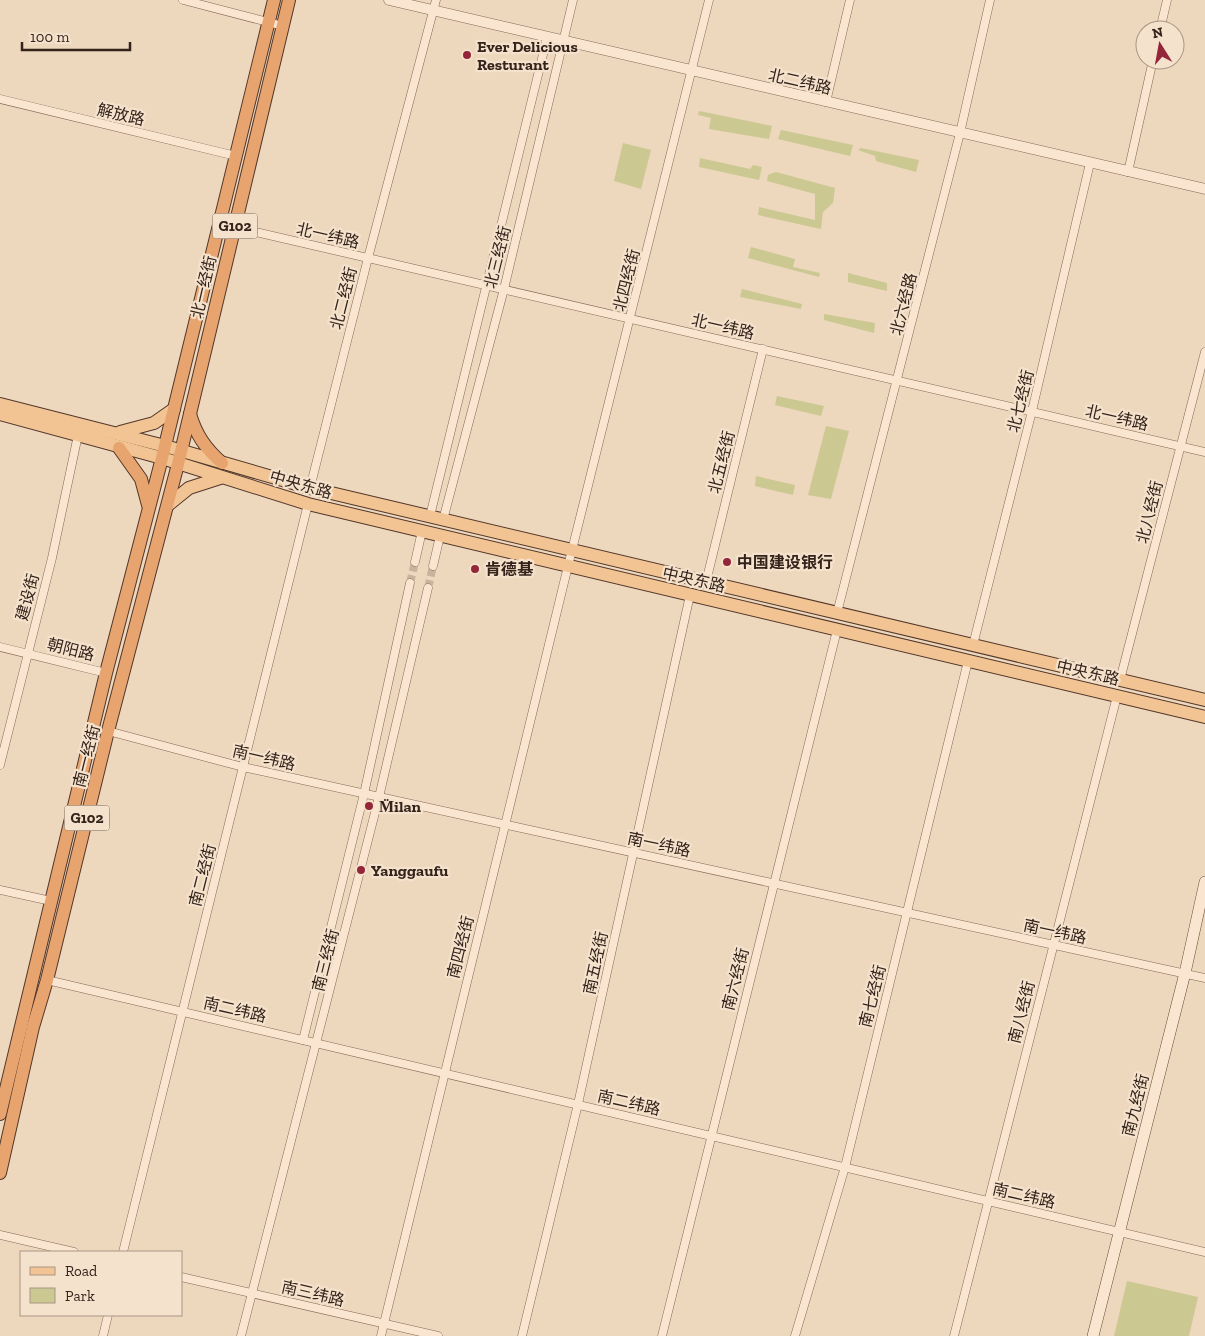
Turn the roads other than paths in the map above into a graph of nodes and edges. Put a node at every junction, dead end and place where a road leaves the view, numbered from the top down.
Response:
1 (183, 0) edge
2 (274, 0) edge
3 (289, 0) edge
4 (389, 0) edge
5 (436, 0) edge
6 (572, 0) edge
7 (709, 0) edge
8 (850, 0) edge
9 (990, 0) edge
10 (1167, 0) edge
11 (434, 12) junction
12 (1162, 20) edge
13 (268, 21) junction
14 (283, 26) junction
15 (547, 38) junction
16 (563, 42) junction
17 (1151, 70) edge
18 (692, 71) junction
19 (0, 99) edge
20 (826, 102) junction
21 (960, 133) junction
22 (236, 156) junction
23 (1090, 163) junction
24 (1128, 172) junction
25 (1205, 189) edge
26 (234, 227) junction
27 (368, 258) junction
28 (486, 285) junction
29 (504, 289) junction
30 (630, 318) junction
31 (763, 349) junction
32 (1205, 352) edge
33 (898, 380) junction
34 (0, 404) edge
35 (174, 409) junction
36 (1032, 411) junction
37 (190, 413) junction
38 (0, 414) edge
39 (114, 433) junction
40 (78, 435) junction
41 (1180, 445) junction
42 (119, 448) junction
43 (164, 452) junction
44 (1205, 452) edge
45 (179, 458) junction
46 (222, 463) junction
47 (221, 477) junction
48 (310, 488) junction
49 (308, 504) junction
50 (168, 505) junction
51 (149, 509) junction
52 (430, 516) junction
53 (443, 520) junction
54 (422, 531) junction
55 (440, 536) junction
56 (572, 550) junction
57 (415, 562) tunnel mouth
58 (433, 566) tunnel mouth
59 (568, 566) junction
60 (706, 582) junction
61 (410, 583) tunnel mouth
62 (428, 588) tunnel mouth
63 (690, 595) junction
64 (837, 613) junction
65 (837, 630) junction
66 (972, 645) junction
67 (0, 647) edge
68 (27, 652) junction
69 (968, 661) junction
70 (106, 672) junction
71 (1120, 680) junction
72 (1117, 696) junction
73 (1205, 700) edge
74 (1205, 717) edge
75 (108, 731) junction
76 (0, 764) edge
77 (243, 767) junction
78 (364, 794) junction
79 (380, 797) junction
80 (504, 824) junction
81 (633, 852) junction
82 (1205, 882) edge
83 (773, 883) junction
84 (0, 890) edge
85 (51, 901) junction
86 (906, 912) junction
87 (1053, 944) junction
88 (1185, 973) junction
89 (1205, 978) edge
90 (47, 980) junction
91 (182, 1011) junction
92 (303, 1040) junction
93 (318, 1043) junction
94 (443, 1073) junction
95 (578, 1104) junction
96 (0, 1114) edge
97 (712, 1136) junction
98 (845, 1167) junction
99 (0, 1173) edge
100 (988, 1201) junction
101 (1119, 1232) junction
102 (0, 1235) edge
103 (70, 1251) edge
104 (123, 1251) edge
105 (1205, 1252) edge
106 (182, 1277) edge
107 (252, 1293) junction
108 (108, 1316) edge
109 (384, 1324) junction
110 (103, 1336) edge
111 (242, 1336) edge
112 (381, 1336) edge
113 (438, 1336) edge
114 (522, 1336) edge
115 (662, 1336) edge
116 (795, 1336) edge
117 (954, 1336) edge
118 (1093, 1336) edge

1 - 13 street
2 - 13 highway, 北一经街 / G102
3 - 14 highway, 北一经街 / G102
4 - 11 street, 北二纬路
5 - 11 street, 北二经街
6 - 16 street, 北三经街
7 - 18 street, 北四经街
8 - 20 street
9 - 21 street, 北六经路
10 - 12 street
11 - 15 street, 北二纬路
11 - 27 street, 北二经街
13 - 14 street
13 - 22 highway, 北一经街 / G102
14 - 26 highway, 北一经街 / G102
15 - 16 street, 北二纬路
15 - 28 street
16 - 18 street, 北二纬路
16 - 29 street, 北三经街
17 - 24 street
18 - 20 street, 北二纬路
18 - 30 street, 北四经街
19 - 22 street, 解放路
20 - 21 street, 北二纬路
21 - 23 street, 北二纬路
21 - 33 street, 北六经路
22 - 35 highway, 北一经街 / G102
23 - 24 street, 北二纬路
23 - 36 street, 北七经街
24 - 25 street, 北二纬路
26 - 27 street, 北一纬路
26 - 37 highway, 北一经街 / G102
27 - 28 street, 北一纬路
27 - 48 street, 北二经街
28 - 29 street, 北一纬路
28 - 52 street
29 - 30 street, 北一纬路
29 - 53 street, 北三经街
30 - 31 street, 北一纬路
30 - 56 street, 北四经街
31 - 33 street, 北一纬路
31 - 60 street, 北五经街
32 - 41 street, 北八经街
33 - 36 street, 北一纬路
33 - 64 street, 北六经路
34 - 39 main road
35 - 39 main road
35 - 43 highway, 北一经街 / G102
36 - 41 street, 北一纬路
36 - 66 street, 北七经街
37 - 45 highway, 北一经街 / G102
37 - 46 highway
38 - 40 main road
39 - 43 main road
40 - 42 main road
40 - 68 street, 建设街
41 - 44 street, 北一纬路
41 - 71 street, 北八经街
42 - 43 main road
42 - 51 highway
43 - 45 main road
43 - 51 highway, 南一经街 / G102
45 - 46 main road, 中央东路
45 - 47 main road, 中央东路
45 - 50 highway, 南一经街 / G102
46 - 48 main road, 中央东路
47 - 49 main road, 中央东路
47 - 50 main road
48 - 52 main road, 中央东路
49 - 54 main road, 中央东路
49 - 77 street, 南二经街
50 - 75 highway, 南一经街 / G102
51 - 70 highway, 南一经街 / G102
52 - 53 main road, 中央东路
53 - 56 main road, 中央东路
54 - 55 main road, 中央东路
54 - 57 street
55 - 58 street
55 - 59 main road, 中央东路
56 - 59 street, 北四经街
56 - 60 main road, 中央东路
59 - 63 main road, 中央东路
59 - 80 street, 南四经街
60 - 64 main road, 中央东路
61 - 78 street
62 - 79 street, 南三经街
63 - 65 main road, 中央东路
63 - 81 street, 南五经街
64 - 66 main road, 中央东路
65 - 69 main road, 中央东路
65 - 83 street, 南六经街
66 - 71 main road, 中央东路
67 - 68 street, 朝阳路
68 - 70 street, 朝阳路
68 - 76 street, 建设街
69 - 72 main road, 中央东路
69 - 86 street, 南七经街
70 - 85 highway, 南一经街 / G102
71 - 73 main road, 中央东路
72 - 74 main road, 中央东路
72 - 87 street, 南八经街
75 - 77 street, 南一纬路
75 - 90 highway, 南一经街 / G102
77 - 78 street, 南一纬路
77 - 91 street, 南二经街
78 - 79 street, 南一纬路
78 - 92 street
79 - 80 street, 南一纬路
79 - 93 street, 南三经街
80 - 81 street, 南一纬路
80 - 94 street, 南四经街
81 - 83 street, 南一纬路
81 - 95 street, 南五经街
82 - 88 main road, 南九经街
83 - 86 street, 南一纬路
83 - 97 street, 南六经街
84 - 85 street
85 - 96 highway, 南一经街 / G102
86 - 87 street, 南一纬路
86 - 98 street, 南七经街
87 - 88 street, 南一纬路
87 - 100 street, 南八经街
88 - 89 street, 南一纬路
88 - 101 main road, 南九经街
90 - 91 street, 南二纬路
90 - 99 highway, 南一经街 / G102
91 - 92 street, 南二纬路
91 - 104 street, 南二经街
92 - 93 street, 南二纬路
93 - 94 street, 南二纬路
93 - 107 street, 南三经街
94 - 95 street, 南二纬路
94 - 109 street, 南四经街
95 - 97 street, 南二纬路
95 - 114 street, 南五经街
97 - 98 street, 南二纬路
97 - 115 street, 南六经街
98 - 100 street, 南二纬路
98 - 116 street, 南七经街
100 - 101 street, 南二纬路
100 - 117 street, 南八经街
101 - 105 street, 南二纬路
101 - 118 main road, 南九经街
102 - 103 street
106 - 107 street, 南三纬路
107 - 109 street, 南三纬路
107 - 111 street, 南三经街
108 - 110 street
109 - 112 street, 南四经街
109 - 113 street, 南三纬路

